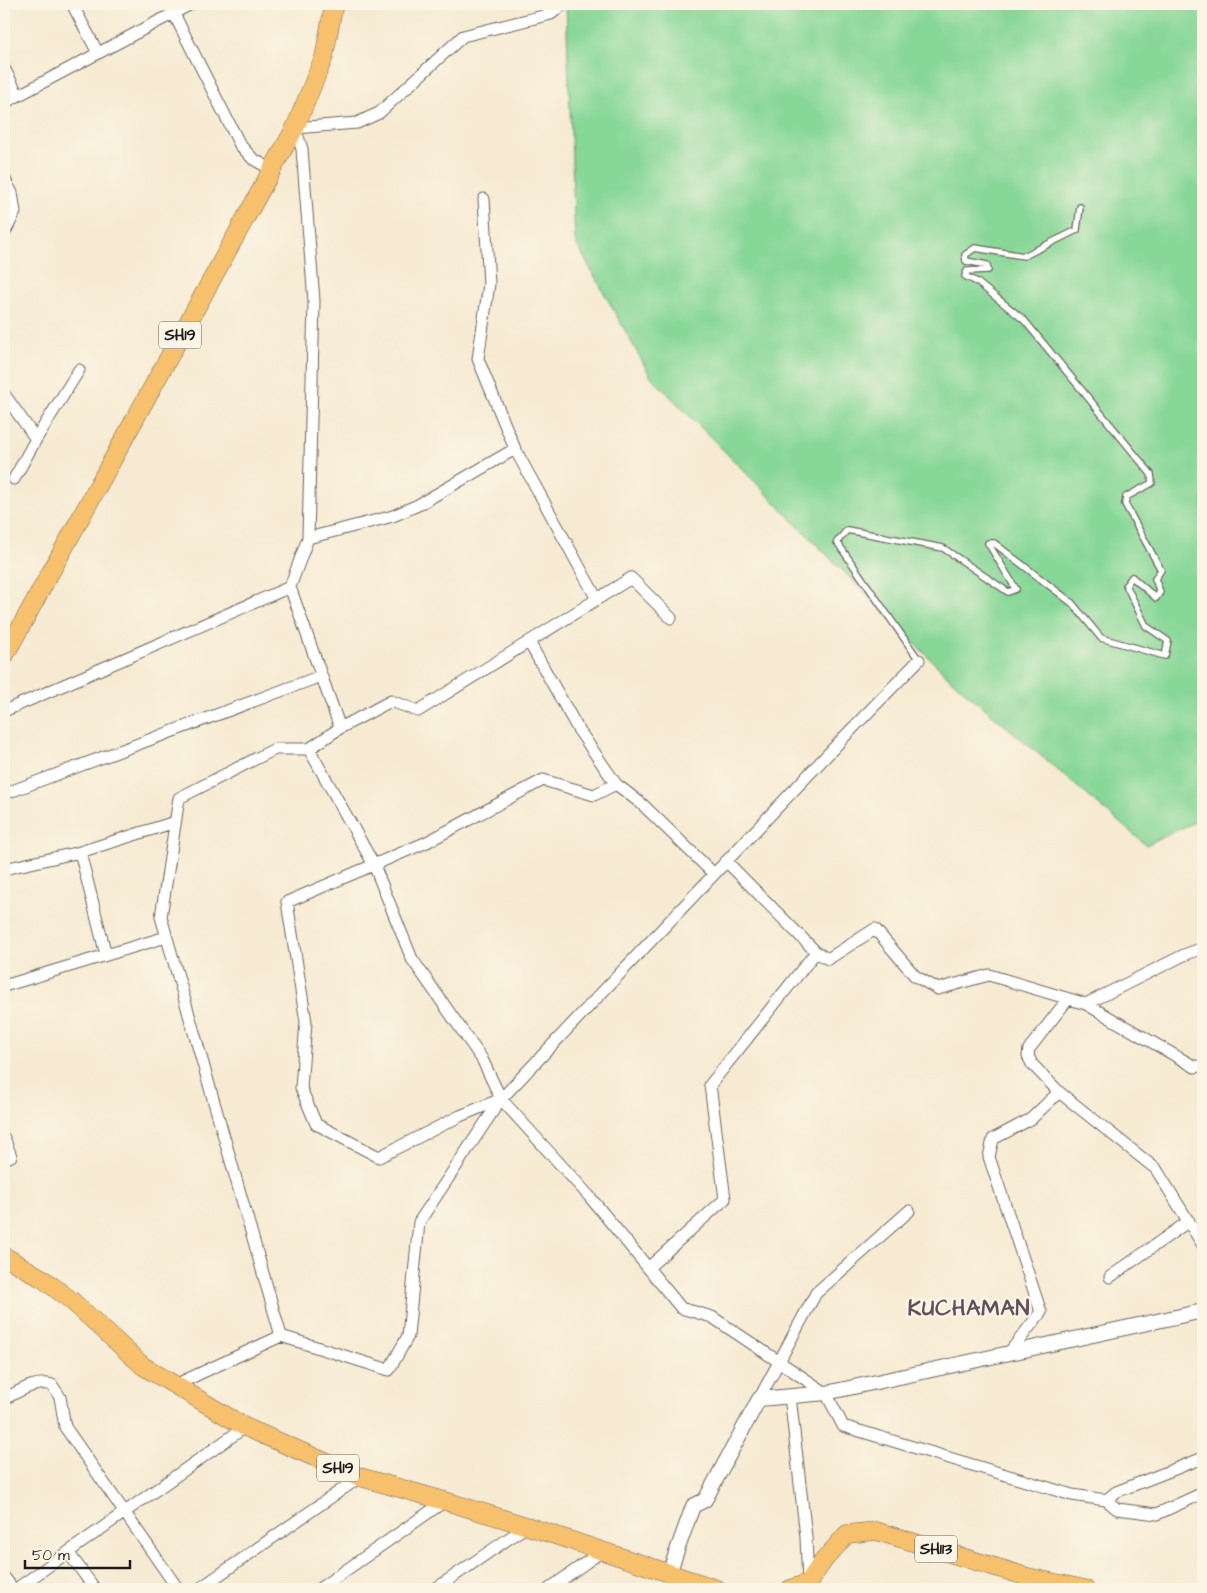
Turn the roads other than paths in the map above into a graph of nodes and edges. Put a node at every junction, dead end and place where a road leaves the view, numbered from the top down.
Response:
1 (72, 4) edge
2 (191, 4) edge
3 (334, 4) edge
4 (564, 4) edge
5 (171, 8) edge
6 (98, 53) junction
7 (4, 68) edge
8 (18, 95) junction
9 (4, 103) edge
10 (295, 128) junction
11 (271, 169) junction
12 (4, 178) edge
13 (484, 199) dead end
14 (1080, 207) dead end
15 (4, 234) edge
16 (79, 370) dead end
17 (4, 394) edge
18 (36, 439) junction
19 (515, 449) junction
20 (14, 479) dead end
21 (308, 538) junction
22 (290, 586) junction
23 (597, 599) junction
24 (671, 618) dead end
25 (530, 642) junction
26 (4, 657) edge
27 (919, 660) joint
28 (321, 676) junction
29 (4, 711) edge
30 (340, 728) junction
31 (309, 750) junction
32 (616, 784) junction
33 (4, 794) edge
34 (175, 822) junction
35 (80, 852) junction
36 (726, 861) junction
37 (374, 865) junction
38 (4, 869) edge
39 (714, 874) junction
40 (166, 937) junction
41 (1203, 948) edge
42 (816, 952) junction
43 (106, 955) junction
44 (4, 986) edge
45 (1068, 999) junction
46 (1086, 1004) junction
47 (1203, 1065) edge
48 (1059, 1092) junction
49 (500, 1099) junction
50 (4, 1138) edge
51 (4, 1160) edge
52 (909, 1211) dead end
53 (1189, 1221) junction
54 (1203, 1245) edge
55 (4, 1256) edge
56 (648, 1268) junction
57 (1110, 1278) dead end
58 (1203, 1311) edge
59 (281, 1336) junction
60 (1009, 1353) junction
61 (779, 1362) junction
62 (175, 1385) junction
63 (826, 1393) junction
64 (790, 1396) junction
65 (759, 1399) junction
66 (4, 1400) edge
67 (245, 1427) junction
68 (1203, 1458) edge
69 (360, 1477) junction
70 (1203, 1493) edge
71 (1106, 1500) junction
72 (445, 1501) junction
73 (124, 1512) junction
74 (527, 1526) junction
75 (602, 1551) junction
76 (68, 1552) junction
77 (669, 1573) junction
78 (4, 1577) edge
79 (809, 1586) edge
80 (14, 1589) edge
81 (95, 1589) edge
82 (178, 1589) edge
83 (199, 1589) edge
84 (319, 1589) edge
85 (435, 1589) edge
86 (549, 1589) edge
87 (717, 1589) edge
88 (790, 1589) edge
89 (1085, 1589) edge

1 - 6 street
2 - 5 street
3 - 10 main road, SH19
4 - 10 street
5 - 6 street
5 - 11 street
6 - 8 street
7 - 8 street
8 - 9 street
10 - 11 main road, SH19
10 - 21 street
11 - 26 main road, SH19
12 - 15 street
13 - 19 street
14 - 27 lane
16 - 18 street
17 - 18 street
18 - 20 street
19 - 21 street
19 - 23 street
21 - 22 street
22 - 28 street
22 - 29 street
23 - 24 street
23 - 25 street
25 - 30 street
25 - 32 street
27 - 36 street
28 - 30 street
28 - 33 street
30 - 31 street
31 - 34 street
31 - 37 street
32 - 37 street
32 - 39 street
34 - 35 street
34 - 40 street
35 - 38 street
35 - 43 street
36 - 39 street
36 - 42 street
37 - 49 street
37 - 49 street
39 - 49 street
40 - 43 street
40 - 59 street
41 - 46 street
42 - 45 street
42 - 56 street
43 - 44 street
45 - 46 street
45 - 48 street
46 - 47 street
48 - 53 street
48 - 60 street
49 - 56 street
49 - 59 street
50 - 51 street
52 - 61 street
53 - 54 street
53 - 57 street
55 - 62 main road, SH19
56 - 61 street
58 - 60 street
59 - 62 street
60 - 63 street
61 - 63 street
61 - 65 street
62 - 67 main road, SH19
63 - 64 street
63 - 71 street
64 - 65 street
64 - 79 street
65 - 77 street
66 - 73 street
67 - 69 main road, SH19
67 - 73 street
68 - 71 street
69 - 72 main road, SH19
69 - 83 street
70 - 71 street
72 - 74 main road, SH19
72 - 84 street
73 - 76 street
73 - 82 street
74 - 75 main road, SH19
74 - 85 street
75 - 77 main road, SH19
75 - 86 street
76 - 80 street
76 - 81 street
77 - 87 main road, SH19
78 - 80 street
79 - 88 main road
79 - 89 main road, SH113

